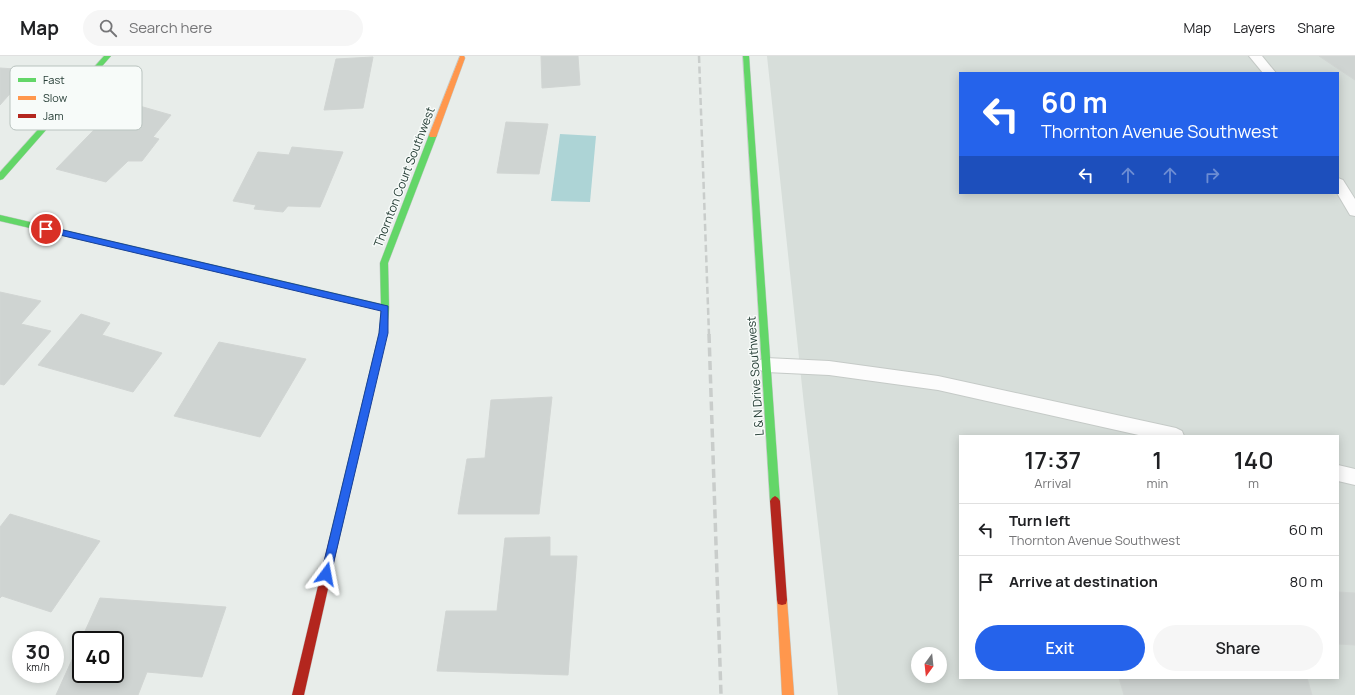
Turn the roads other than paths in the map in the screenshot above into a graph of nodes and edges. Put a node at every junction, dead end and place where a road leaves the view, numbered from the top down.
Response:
1 (108, 56) edge
2 (746, 56) edge
3 (1255, 56) edge
4 (462, 58) dead end
5 (99, 66) edge
6 (1269, 72) edge
7 (42, 130) edge
8 (0, 177) edge
9 (1339, 185) edge
10 (1355, 211) edge
11 (0, 218) edge
12 (385, 308) junction
13 (766, 365) junction
14 (1172, 435) edge
15 (1339, 473) edge
16 (1355, 477) edge
17 (298, 695) edge
18 (788, 695) edge

1 - 5 street
2 - 13 street, L & N Drive Southwest
3 - 6 lane
4 - 12 street, Thornton Court Southwest
7 - 8 street
9 - 10 lane
11 - 12 street
12 - 17 street, Thornton Court Southwest
13 - 14 lane
13 - 18 street, L & N Drive Southwest
15 - 16 lane

